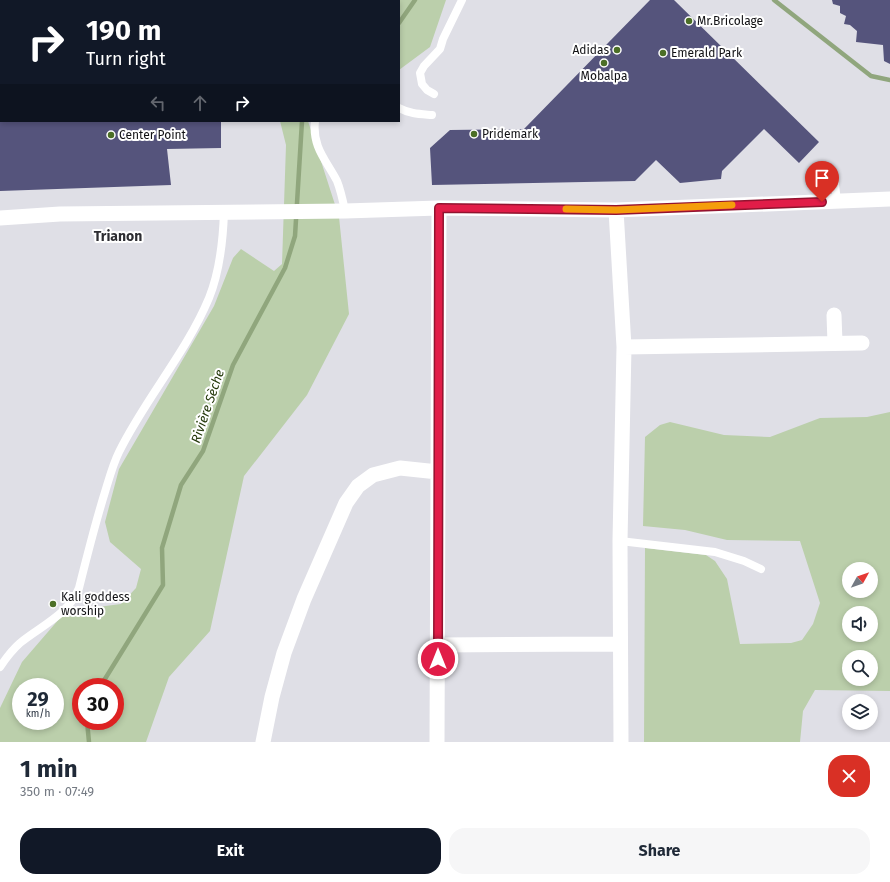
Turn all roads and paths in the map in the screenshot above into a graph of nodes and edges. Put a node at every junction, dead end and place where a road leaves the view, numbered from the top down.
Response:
1 (462, 0) edge
2 (434, 94) dead end
3 (400, 109) edge
4 (432, 115) dead end
5 (315, 122) edge
6 (834, 177) dead end
7 (890, 199) edge
8 (837, 201) junction
9 (439, 208) junction
10 (616, 210) junction
11 (338, 211) junction
12 (224, 212) junction
13 (0, 218) edge
14 (834, 315) dead end
15 (835, 343) junction
16 (862, 343) dead end
17 (624, 347) junction
18 (438, 472) junction
19 (620, 541) junction
20 (761, 569) dead end
21 (620, 644) junction
22 (438, 645) junction
23 (0, 667) edge
24 (263, 742) edge
25 (437, 742) edge
26 (621, 742) edge

1 - 2 lane
3 - 4 lane
5 - 11 lane
6 - 8 lane
7 - 8 street
8 - 10 street
9 - 10 street
9 - 11 street
9 - 18 street
10 - 17 street
11 - 12 street
12 - 13 street
12 - 23 lane
14 - 15 street
15 - 16 street
15 - 17 street
17 - 19 street
18 - 22 street
18 - 24 street
19 - 20 lane
19 - 21 street
21 - 22 street
21 - 26 street
22 - 25 street

